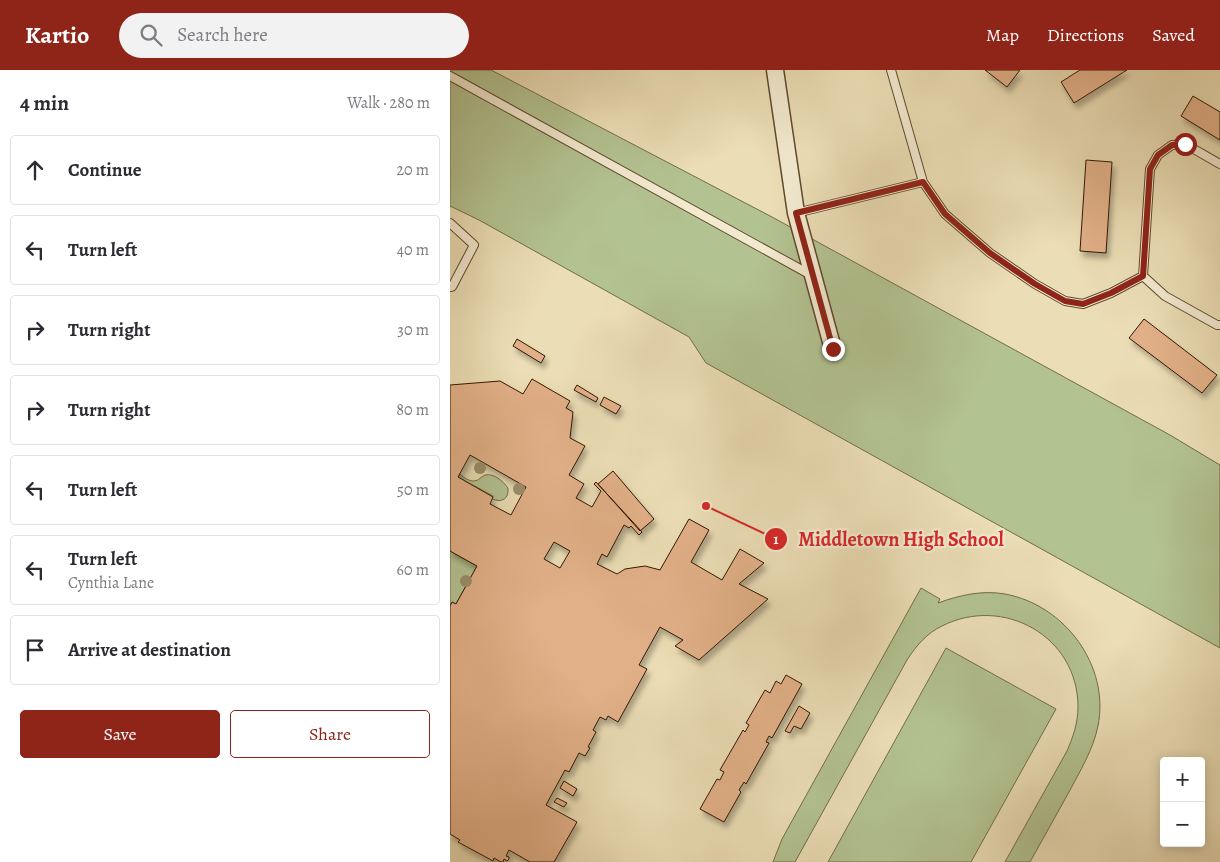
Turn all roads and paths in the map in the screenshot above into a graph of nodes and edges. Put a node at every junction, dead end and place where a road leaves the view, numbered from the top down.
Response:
1 (775, 70) edge
2 (891, 70) edge
3 (450, 76) edge
4 (1220, 164) edge
5 (923, 182) junction
6 (796, 213) junction
7 (450, 223) edge
8 (813, 276) junction
9 (1143, 276) junction
10 (450, 287) edge
11 (1220, 325) edge
12 (833, 349) dead end

1 - 6 street
2 - 5 lane
3 - 8 lane
4 - 9 lane
5 - 6 lane
5 - 9 lane
6 - 8 street
7 - 10 lane
8 - 12 street
9 - 11 lane

